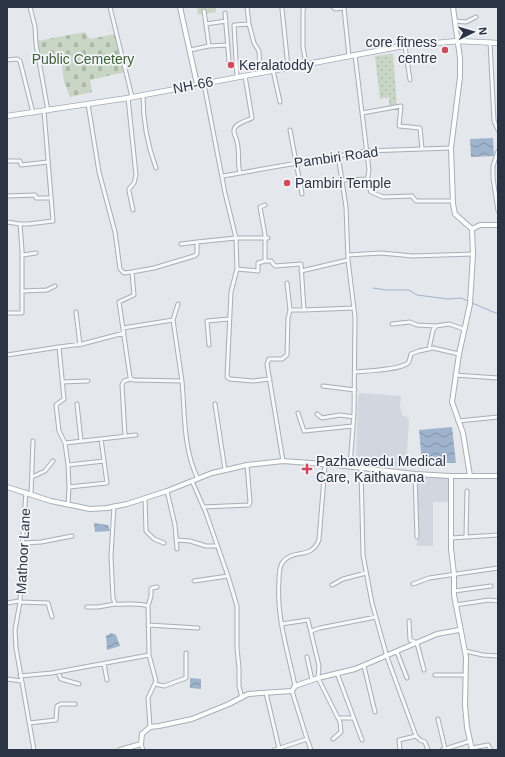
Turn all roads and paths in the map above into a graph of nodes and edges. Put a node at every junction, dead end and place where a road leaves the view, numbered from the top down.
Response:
1 (30, 7) edge
2 (110, 7) edge
3 (180, 7) edge
4 (247, 7) edge
5 (304, 7) edge
6 (333, 7) edge
7 (453, 7) edge
8 (344, 8) edge
9 (282, 9) dead end
10 (204, 12) dead end
11 (225, 14) dead end
12 (476, 17) dead end
13 (226, 22) junction
14 (455, 22) junction
15 (206, 24) junction
16 (249, 24) junction
17 (458, 41) junction
18 (490, 42) junction
19 (498, 43) edge
20 (228, 45) junction
21 (209, 46) junction
22 (405, 46) junction
23 (190, 50) junction
24 (355, 55) junction
25 (349, 56) junction
26 (7, 60) edge
27 (229, 61) dead end
28 (306, 64) junction
29 (288, 67) junction
30 (273, 70) junction
31 (260, 73) junction
32 (245, 76) junction
33 (237, 77) junction
34 (410, 80) dead end
35 (204, 83) junction
36 (198, 84) junction
37 (143, 95) junction
38 (130, 97) junction
39 (280, 102) dead end
40 (88, 104) junction
41 (46, 111) junction
42 (33, 112) junction
43 (362, 113) junction
44 (7, 116) edge
45 (498, 128) edge
46 (290, 130) dead end
47 (451, 148) junction
48 (422, 149) junction
49 (366, 151) junction
50 (498, 151) edge
51 (338, 155) junction
52 (7, 161) edge
53 (48, 162) junction
54 (296, 163) junction
55 (156, 168) dead end
56 (240, 173) junction
57 (223, 176) junction
58 (368, 179) junction
59 (342, 180) junction
60 (302, 194) dead end
61 (7, 196) edge
62 (51, 198) junction
63 (453, 201) junction
64 (265, 205) dead end
65 (133, 210) dead end
66 (498, 211) edge
67 (7, 222) edge
68 (20, 224) junction
69 (498, 225) edge
70 (472, 229) junction
71 (236, 238) junction
72 (267, 238) junction
73 (197, 242) junction
74 (181, 244) dead end
75 (36, 253) dead end
76 (473, 254) junction
77 (23, 255) junction
78 (348, 255) junction
79 (348, 260) junction
80 (265, 261) junction
81 (237, 269) junction
82 (301, 270) junction
83 (132, 272) junction
84 (287, 282) dead end
85 (55, 286) dead end
86 (23, 291) junction
87 (178, 304) dead end
88 (354, 308) junction
89 (290, 310) junction
90 (304, 310) junction
91 (76, 312) dead end
92 (7, 313) edge
93 (229, 319) junction
94 (173, 320) junction
95 (392, 324) dead end
96 (436, 326) junction
97 (123, 328) junction
98 (464, 329) junction
99 (124, 333) junction
100 (80, 344) junction
101 (209, 345) dead end
102 (59, 347) junction
103 (429, 349) junction
104 (458, 354) junction
105 (7, 356) edge
106 (355, 372) junction
107 (455, 375) junction
108 (498, 378) edge
109 (131, 379) junction
110 (270, 379) junction
111 (88, 381) dead end
112 (182, 381) junction
113 (62, 382) junction
114 (323, 386) dead end
115 (355, 390) junction
116 (78, 404) dead end
117 (216, 404) dead end
118 (298, 413) dead end
119 (316, 414) dead end
120 (354, 417) junction
121 (498, 417) edge
122 (458, 421) junction
123 (353, 426) junction
124 (136, 435) dead end
125 (125, 436) junction
126 (102, 439) junction
127 (81, 441) junction
128 (33, 442) dead end
129 (65, 443) junction
130 (53, 461) dead end
131 (104, 461) junction
132 (283, 461) junction
133 (325, 464) junction
134 (68, 465) junction
135 (247, 465) junction
136 (350, 467) junction
137 (361, 468) junction
138 (225, 470) junction
139 (415, 474) junction
140 (451, 476) junction
141 (470, 476) junction
142 (498, 476) edge
143 (32, 478) junction
144 (198, 479) junction
145 (192, 481) junction
146 (7, 487) edge
147 (69, 487) junction
148 (167, 491) junction
149 (467, 491) dead end
150 (26, 492) junction
151 (31, 494) junction
152 (145, 498) junction
153 (68, 505) junction
154 (114, 506) junction
155 (203, 507) junction
156 (498, 535) edge
157 (72, 536) dead end
158 (417, 537) dead end
159 (466, 537) junction
160 (450, 538) junction
161 (176, 540) junction
162 (23, 543) junction
163 (164, 544) dead end
164 (217, 546) junction
165 (177, 549) dead end
166 (498, 568) edge
167 (366, 573) junction
168 (454, 574) junction
169 (228, 576) junction
170 (194, 581) dead end
171 (413, 584) dead end
172 (332, 585) dead end
173 (490, 586) dead end
174 (157, 587) dead end
175 (454, 591) junction
176 (498, 601) edge
177 (20, 602) junction
178 (7, 603) edge
179 (115, 604) junction
180 (455, 605) junction
181 (148, 606) junction
182 (87, 607) dead end
183 (52, 617) dead end
184 (376, 617) junction
185 (409, 621) dead end
186 (281, 624) junction
187 (148, 625) junction
188 (198, 628) dead end
189 (459, 630) junction
190 (311, 631) junction
191 (417, 643) junction
192 (465, 651) junction
193 (186, 652) dead end
194 (397, 652) junction
195 (149, 655) junction
196 (498, 656) edge
197 (307, 657) dead end
198 (387, 657) junction
199 (104, 664) junction
200 (364, 666) junction
201 (424, 670) dead end
202 (58, 672) junction
203 (337, 673) junction
204 (435, 675) dead end
205 (465, 675) junction
206 (20, 676) junction
207 (318, 678) junction
208 (407, 678) dead end
209 (7, 679) edge
210 (107, 680) dead end
211 (312, 680) junction
212 (21, 681) junction
213 (79, 684) dead end
214 (155, 684) junction
215 (295, 686) junction
216 (292, 691) junction
217 (266, 693) junction
218 (242, 698) junction
219 (75, 704) dead end
220 (375, 712) dead end
221 (338, 718) junction
222 (354, 718) junction
223 (438, 719) dead end
224 (29, 723) junction
225 (150, 727) junction
226 (416, 736) junction
227 (307, 739) junction
228 (333, 739) dead end
229 (362, 740) dead end
230 (470, 741) junction
231 (141, 744) junction
232 (279, 748) junction
233 (472, 749) edge
234 (34, 750) edge
235 (120, 750) edge
236 (143, 750) edge
237 (274, 750) edge
238 (311, 750) edge
239 (399, 750) edge
240 (428, 750) edge
241 (444, 750) edge
242 (491, 750) edge

1 - 41 street
2 - 38 street
3 - 23 main road
4 - 16 street
5 - 28 street
6 - 8 street
7 - 14 main road
8 - 25 street
9 - 29 street
10 - 15 street
11 - 13 street
12 - 14 street
13 - 15 street
13 - 20 street
14 - 17 main road
15 - 21 street
16 - 31 street
16 - 33 street
17 - 18 main road, NH-66
17 - 22 main road, NH-66
17 - 47 main road
18 - 19 main road, NH-66
18 - 45 street
20 - 21 street
20 - 27 street
21 - 23 street
22 - 24 main road, NH-66
22 - 34 street
23 - 36 main road
24 - 25 main road, NH-66
24 - 43 street
25 - 28 main road, NH-66
26 - 42 street
28 - 29 main road, NH-66
29 - 30 main road, NH-66
30 - 31 main road, NH-66
30 - 39 street
31 - 32 main road, NH-66
32 - 33 main road, NH-66
32 - 56 street
33 - 35 main road, NH-66
35 - 36 main road, NH-66
35 - 57 street
36 - 37 main road, NH-66
37 - 38 main road, NH-66
37 - 55 street
38 - 40 main road, NH-66
38 - 65 street
40 - 41 main road, NH-66
40 - 83 street
41 - 42 main road, NH-66
41 - 53 street
42 - 44 main road, NH-66
43 - 48 street
43 - 49 street
46 - 54 street
47 - 48 street, Pambiri Road
47 - 63 main road
48 - 49 street, Pambiri Road
49 - 51 street, Pambiri Road
49 - 58 street
50 - 66 street
51 - 54 street, Pambiri Road
51 - 59 street
52 - 53 street
53 - 62 street
54 - 56 street, Pambiri Road
54 - 60 street
56 - 57 street, Pambiri Road
57 - 71 street
58 - 59 street
58 - 63 street
59 - 78 street
61 - 62 street
62 - 68 street
63 - 70 main road
64 - 72 street
67 - 68 street
68 - 77 street
69 - 70 main road
70 - 76 main road
71 - 72 street
71 - 73 street
71 - 81 street
72 - 80 street
73 - 74 street
73 - 83 street
75 - 77 street
76 - 78 street
76 - 98 main road
77 - 86 street
78 - 79 street
79 - 82 street
79 - 88 street
80 - 81 street
80 - 82 street
81 - 93 street
82 - 90 street
83 - 97 street
84 - 89 street
85 - 86 street
86 - 92 street
87 - 94 street
88 - 90 street
88 - 106 street
89 - 90 street
89 - 110 street
91 - 100 street
93 - 101 street
93 - 110 street
94 - 97 street
94 - 112 street
95 - 96 street
96 - 98 street
96 - 103 street
97 - 99 street
98 - 104 main road
99 - 100 street
99 - 109 street
100 - 102 street
102 - 105 street
102 - 113 street
103 - 104 street
103 - 106 street
104 - 107 main road
106 - 115 street
107 - 108 street
107 - 122 main road
109 - 112 street
109 - 125 street
110 - 132 street
111 - 113 street
112 - 144 street
113 - 129 street
114 - 115 street
115 - 120 street
116 - 127 street
117 - 138 street
118 - 123 street
119 - 120 street
120 - 123 street
121 - 122 street
122 - 141 main road
123 - 136 street
124 - 125 street
125 - 126 street
126 - 127 street
126 - 131 street
127 - 129 street
128 - 143 street
129 - 134 street
130 - 143 street
131 - 134 street
131 - 147 street
132 - 133 main road
132 - 135 main road
133 - 136 main road
133 - 186 street
134 - 147 street
135 - 138 main road
135 - 155 street
136 - 137 main road
137 - 139 main road
137 - 167 street
138 - 144 main road
139 - 140 main road
139 - 158 street
140 - 141 main road
140 - 160 main road
141 - 142 main road
143 - 151 street
144 - 145 main road
145 - 148 main road
145 - 155 street
146 - 150 main road
147 - 153 street
148 - 152 main road
148 - 161 street
149 - 159 street
150 - 151 main road
150 - 162 street, Mathoor Lane
151 - 153 main road
152 - 154 main road
152 - 163 street
153 - 154 main road
154 - 179 street
155 - 164 street
156 - 159 street
157 - 162 street
159 - 160 street
160 - 168 main road
161 - 164 street
161 - 165 street
162 - 177 street, Mathoor Lane
164 - 169 street
166 - 168 street
167 - 172 street
167 - 184 street
168 - 171 street
168 - 175 main road
169 - 170 street
169 - 218 street
173 - 175 street
174 - 181 street
175 - 180 main road
176 - 180 street
177 - 178 street
177 - 183 street
177 - 206 street, Mathoor Lane
179 - 181 street
179 - 182 street
180 - 189 main road
181 - 187 street
184 - 190 street
184 - 198 street
185 - 191 street
186 - 190 street
186 - 215 street
187 - 188 street
187 - 195 street
189 - 191 main road
189 - 192 main road
190 - 207 street
191 - 194 main road
191 - 201 street
192 - 196 street
192 - 205 main road
193 - 214 street
194 - 198 main road
194 - 208 street
195 - 199 street
195 - 214 street
197 - 211 street
198 - 200 main road
198 - 226 street
199 - 202 street
199 - 210 street
200 - 203 main road
200 - 220 street
202 - 206 street
202 - 213 street
203 - 207 main road
203 - 222 street
204 - 205 street
205 - 230 main road
206 - 212 street, Mathoor Lane
207 - 211 main road
207 - 221 street
209 - 212 street
211 - 215 main road
212 - 224 street, Mathoor Lane
214 - 225 street
215 - 216 main road
216 - 217 main road
216 - 227 street
217 - 218 main road
217 - 232 street
218 - 225 main road
219 - 224 street
221 - 222 street
221 - 228 street
222 - 229 street
223 - 241 street
224 - 234 street, Mathoor Lane
225 - 231 main road
226 - 239 street
226 - 240 street
227 - 232 street
227 - 238 street
230 - 233 main road
230 - 241 street
231 - 235 main road
231 - 236 street
232 - 237 street
233 - 242 street

